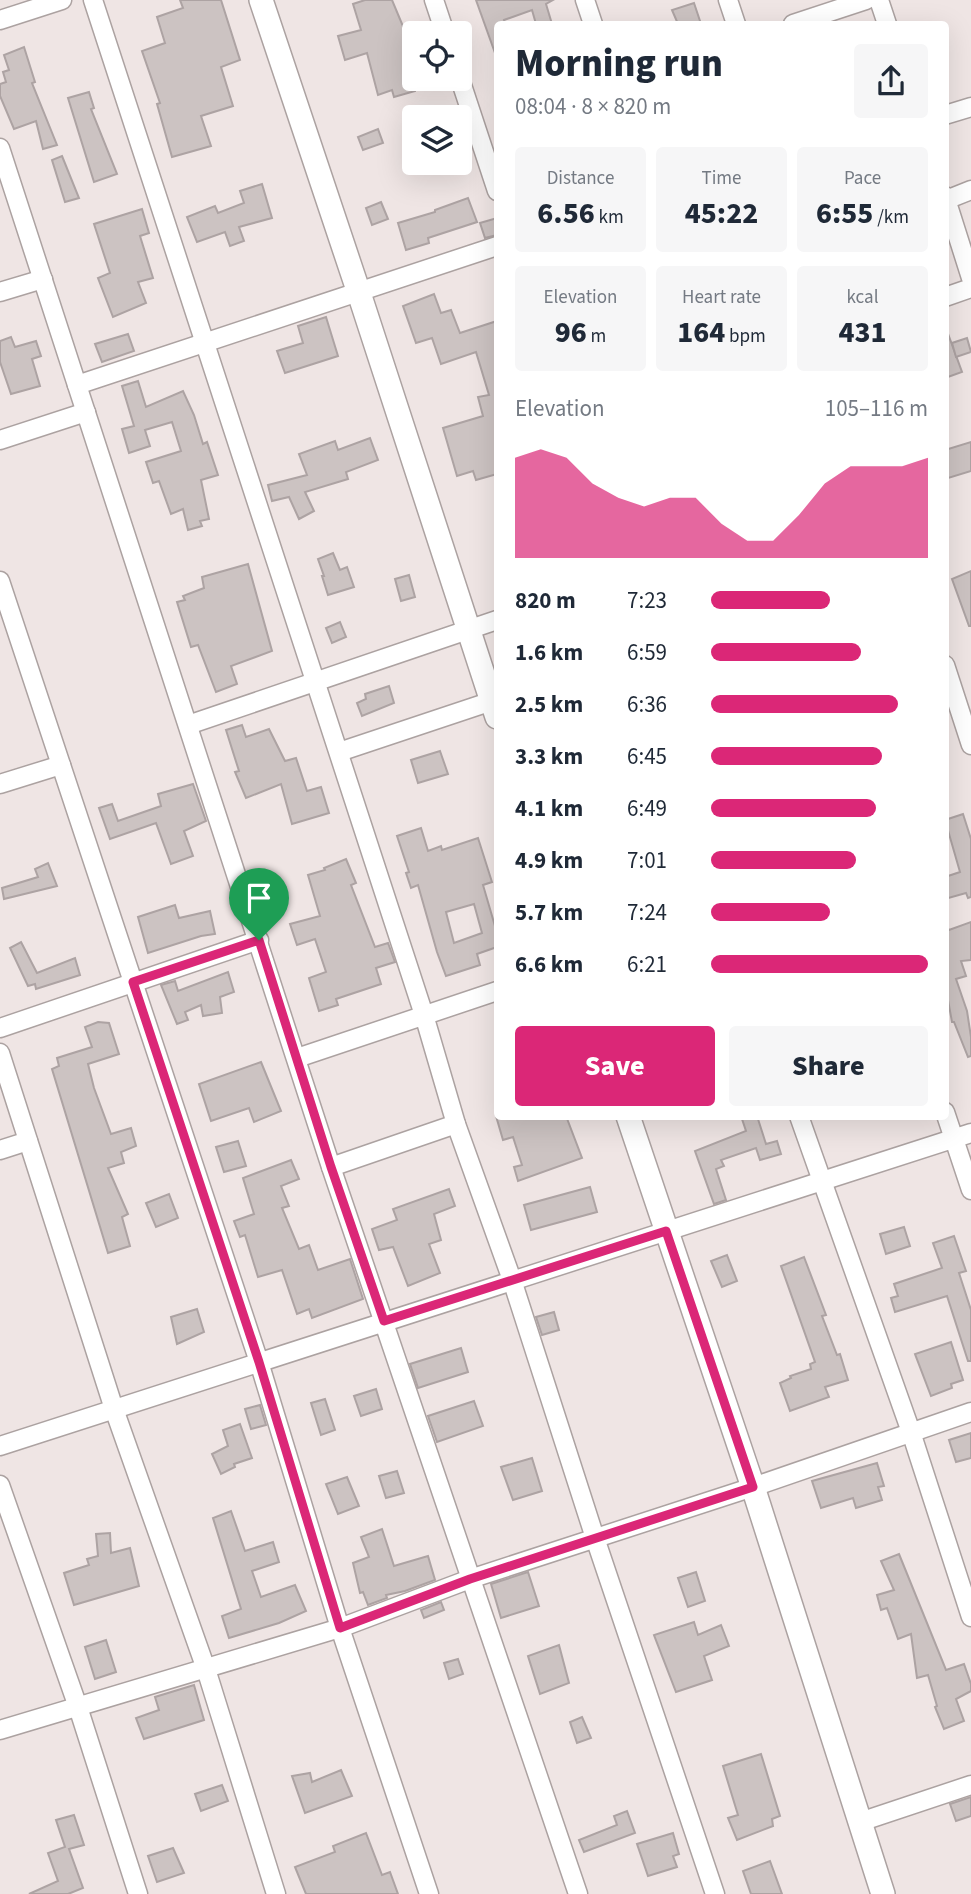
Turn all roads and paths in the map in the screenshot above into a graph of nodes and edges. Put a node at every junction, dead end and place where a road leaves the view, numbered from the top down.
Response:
1 (62, 0) edge
2 (93, 0) edge
3 (261, 0) edge
4 (434, 0) edge
5 (585, 0) edge
6 (729, 0) edge
7 (866, 0) edge
8 (879, 0) edge
9 (0, 20) edge
10 (441, 21) edge
11 (592, 21) edge
12 (735, 21) edge
13 (802, 21) edge
14 (886, 21) edge
15 (464, 91) edge
16 (971, 107) edge
17 (949, 114) edge
18 (0, 148) edge
19 (4, 174) edge
20 (494, 182) edge
21 (971, 190) edge
22 (949, 197) edge
23 (949, 208) edge
24 (494, 247) edge
25 (971, 278) edge
26 (43, 279) junction
27 (971, 288) edge
28 (0, 292) edge
29 (359, 293) junction
30 (949, 295) edge
31 (205, 343) junction
32 (77, 385) junction
33 (86, 412) junction
34 (0, 440) edge
35 (0, 581) edge
36 (494, 621) edge
37 (468, 629) junction
38 (949, 678) edge
39 (316, 681) junction
40 (958, 706) edge
41 (494, 709) edge
42 (188, 725) junction
43 (971, 745) edge
44 (339, 752) junction
45 (61, 765) junction
46 (0, 784) edge
47 (259, 940) junction
48 (133, 982) junction
49 (494, 992) edge
50 (424, 1015) junction
51 (0, 1028) edge
52 (0, 1053) edge
53 (297, 1058) junction
54 (949, 1118) edge
55 (629, 1120) edge
56 (800, 1120) edge
57 (456, 1124) junction
58 (962, 1136) edge
59 (27, 1141) junction
60 (0, 1150) edge
61 (331, 1167) junction
62 (821, 1181) junction
63 (971, 1190) edge
64 (666, 1231) junction
65 (512, 1280) junction
66 (384, 1321) junction
67 (259, 1362) junction
68 (114, 1409) junction
69 (971, 1412) edge
70 (911, 1432) junction
71 (0, 1446) edge
72 (0, 1485) edge
73 (753, 1487) junction
74 (595, 1538) junction
75 (470, 1579) junction
76 (971, 1617) edge
77 (340, 1628) junction
78 (206, 1670) junction
79 (78, 1707) junction
80 (0, 1730) edge
81 (971, 1784) edge
82 (860, 1822) junction
83 (138, 1894) edge
84 (276, 1894) edge
85 (429, 1894) edge
86 (578, 1894) edge
87 (715, 1894) edge
88 (883, 1894) edge

1 - 9 street
2 - 31 street
3 - 29 street
4 - 10 street
5 - 11 street
6 - 12 street
7 - 13 street
8 - 14 street
15 - 20 street
16 - 17 street
18 - 19 street
19 - 26 street
21 - 22 street
23 - 25 street
24 - 29 street
26 - 28 street
26 - 32 street
27 - 30 street
29 - 31 street
29 - 37 street
31 - 32 street
31 - 39 street
32 - 33 street
33 - 34 street
33 - 42 street
35 - 45 street
36 - 37 street
37 - 39 street
37 - 41 street
38 - 40 street
39 - 42 street
39 - 44 street
40 - 43 street
41 - 44 street
42 - 47 street
44 - 50 street
45 - 46 street
45 - 48 street
47 - 48 street
47 - 53 street
48 - 51 street
48 - 67 street
49 - 50 street
50 - 53 street
50 - 57 street
52 - 59 street
53 - 61 street
54 - 58 street
55 - 64 street
56 - 62 street
57 - 61 street
57 - 65 street
58 - 62 street
58 - 63 street
59 - 60 street
59 - 68 street
61 - 66 street
62 - 64 street
62 - 70 street
64 - 65 street
64 - 73 street
65 - 66 street
65 - 74 street
66 - 67 street
66 - 75 street
67 - 68 street
67 - 77 street
68 - 71 street
68 - 78 street
69 - 70 street
70 - 73 street
70 - 76 street
72 - 79 street
73 - 74 street
73 - 82 street
74 - 75 street
74 - 87 street
75 - 77 street
75 - 86 street
77 - 78 street
77 - 85 street
78 - 79 street
78 - 84 street
79 - 80 street
79 - 83 street
81 - 82 street
82 - 88 street

